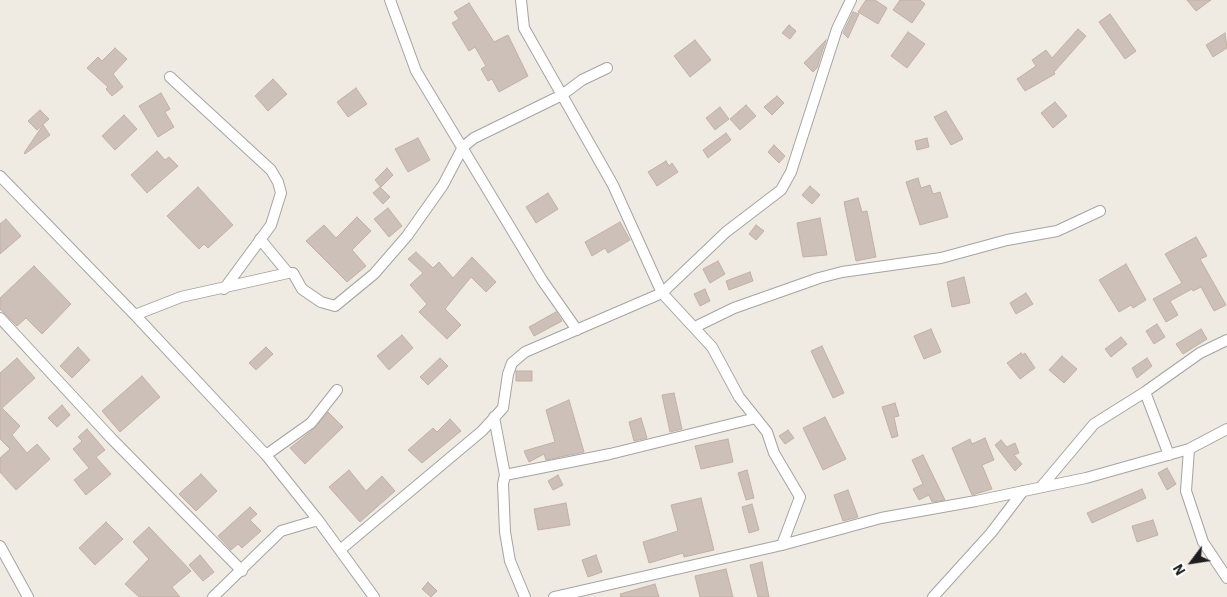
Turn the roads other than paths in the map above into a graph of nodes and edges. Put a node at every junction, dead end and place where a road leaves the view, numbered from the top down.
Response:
1 (390, 0) edge
2 (521, 0) edge
3 (851, 0) edge
4 (607, 68) dead end
5 (170, 77) dead end
6 (562, 95) junction
7 (462, 147) junction
8 (0, 176) edge
9 (1100, 211) dead end
10 (260, 239) junction
11 (288, 273) junction
12 (224, 289) junction
13 (662, 293) junction
14 (136, 315) junction
15 (0, 318) edge
16 (695, 327) junction
17 (577, 330) junction
18 (1227, 340) edge
19 (337, 390) dead end
20 (1145, 392) junction
21 (494, 418) junction
22 (756, 418) junction
23 (1227, 429) edge
24 (1189, 449) junction
25 (266, 455) junction
26 (1169, 455) junction
27 (505, 475) junction
28 (1041, 487) junction
29 (1023, 491) junction
30 (318, 520) junction
31 (782, 545) junction
32 (0, 546) edge
33 (340, 550) junction
34 (242, 571) junction
35 (1227, 578) edge
36 (28, 597) edge
37 (213, 597) edge
38 (374, 597) edge
39 (525, 597) edge
40 (554, 597) edge
41 (933, 597) edge

1 - 7 street
2 - 6 street
3 - 13 street
4 - 6 street
5 - 10 street
6 - 7 street
6 - 13 street
7 - 11 street
7 - 17 street
8 - 14 street
9 - 16 street
10 - 11 street
10 - 12 street
11 - 12 street
12 - 14 street
13 - 16 street
13 - 17 street
14 - 25 street
15 - 34 street
16 - 22 street
17 - 21 street
18 - 20 street
19 - 25 street
20 - 26 street
20 - 28 street
21 - 27 street
21 - 33 street
22 - 27 street
22 - 31 street
23 - 24 street
24 - 26 street
24 - 35 street
25 - 30 street
26 - 28 street
27 - 39 street
28 - 29 street
29 - 31 street
29 - 41 street
30 - 33 street
30 - 34 street
31 - 40 street
32 - 36 street
33 - 38 street
34 - 37 street

